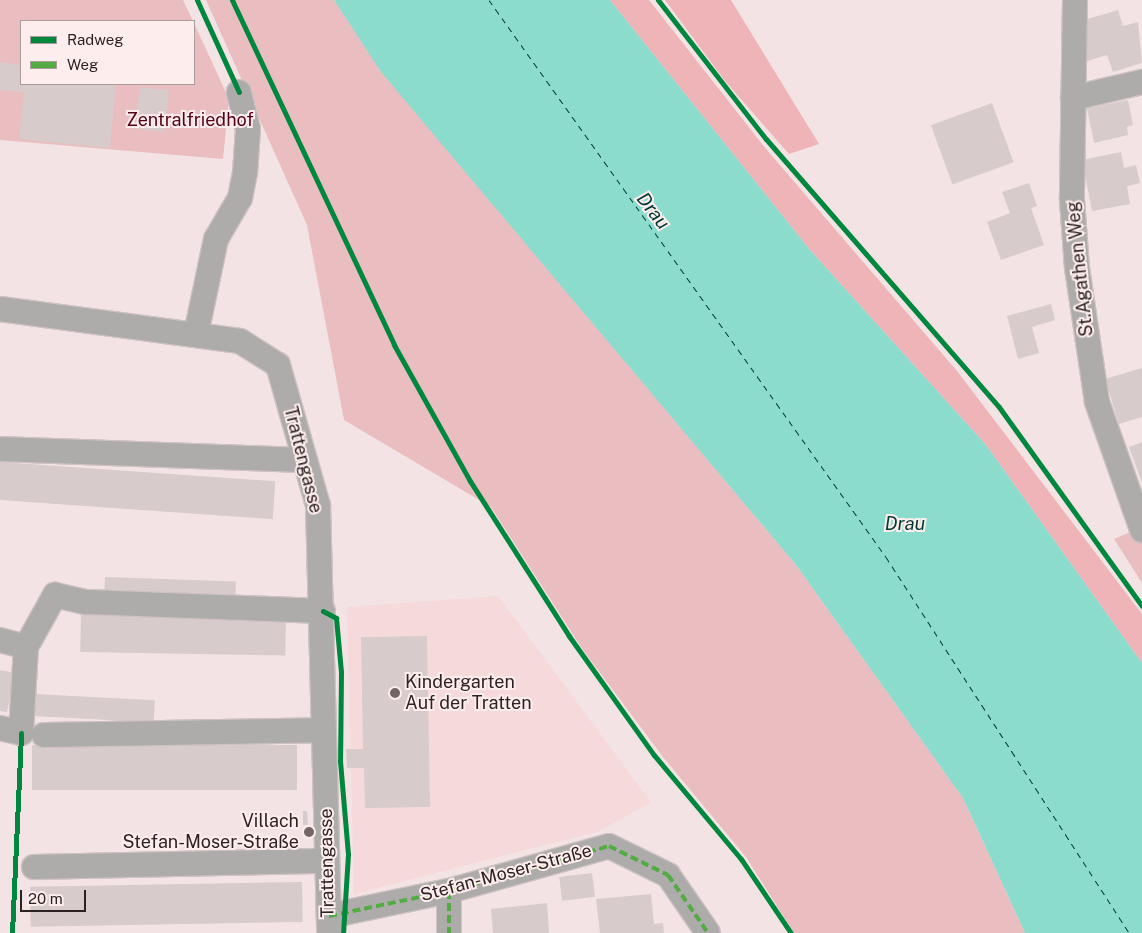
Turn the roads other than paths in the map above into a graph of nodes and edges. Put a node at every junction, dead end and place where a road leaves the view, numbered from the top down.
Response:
1 (1075, 0) edge
2 (1142, 82) edge
3 (239, 92) dead end
4 (1073, 98) junction
5 (0, 309) edge
6 (196, 334) junction
7 (0, 449) edge
8 (305, 460) junction
9 (1135, 496) edge
10 (1142, 530) edge
11 (323, 612) junction
12 (0, 640) edge
13 (26, 646) junction
14 (0, 728) edge
15 (324, 730) junction
16 (44, 735) dead end
17 (327, 862) junction
18 (34, 867) dead end
19 (449, 891) junction
20 (329, 925) edge
21 (449, 933) edge
22 (708, 933) edge

1 - 4 street, St.Agathen Weg
2 - 4 street
3 - 6 street
4 - 9 street, St.Agathen Weg
5 - 6 street, Trattengasse
6 - 8 street, Trattengasse
7 - 8 street
8 - 11 street, Trattengasse
9 - 10 street, St.Agathen Weg
11 - 13 street
11 - 15 street, Trattengasse
12 - 13 street
13 - 14 street
15 - 16 street
15 - 17 street, Trattengasse
17 - 18 street
17 - 20 street, Trattengasse
19 - 20 street, Stefan-Moser-Straße
19 - 21 street
19 - 22 street, Stefan-Moser-Straße

